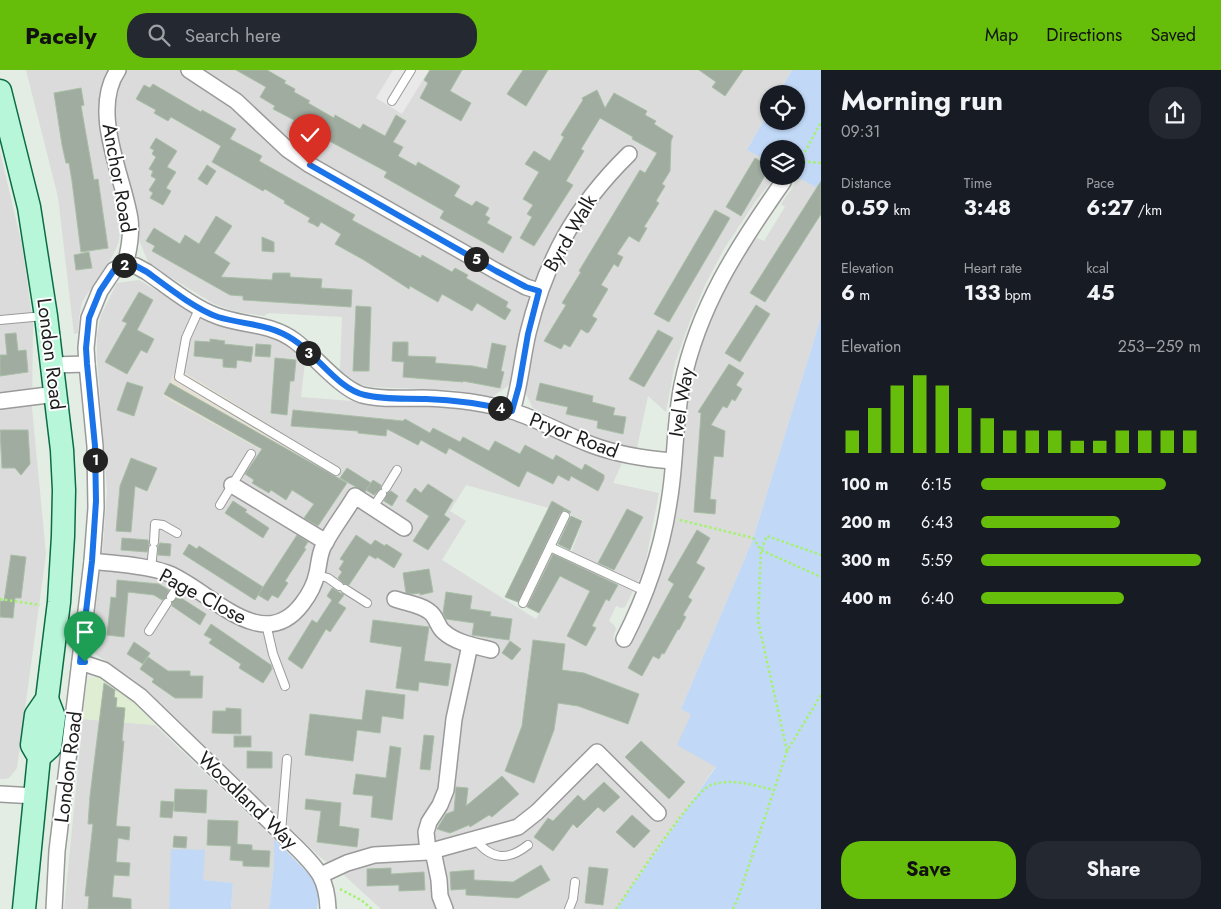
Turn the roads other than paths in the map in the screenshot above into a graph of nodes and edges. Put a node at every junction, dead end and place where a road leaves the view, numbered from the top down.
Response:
1 (118, 70) edge
2 (190, 70) edge
3 (411, 70) edge
4 (0, 91) edge
5 (392, 102) dead end
6 (629, 154) dead end
7 (781, 185) edge
8 (125, 265) junction
9 (539, 291) junction
10 (200, 308) junction
11 (46, 316) junction
12 (0, 320) edge
13 (87, 364) junction
14 (52, 365) junction
15 (56, 394) junction
16 (0, 400) edge
17 (512, 411) junction
18 (251, 454) dead end
19 (673, 461) junction
20 (397, 470) dead end
21 (336, 471) dead end
22 (232, 485) junction
23 (380, 496) junction
24 (220, 505) dead end
25 (565, 516) dead end
26 (404, 528) dead end
27 (177, 533) dead end
28 (326, 542) junction
29 (550, 547) junction
30 (92, 561) junction
31 (151, 569) junction
32 (317, 575) junction
33 (182, 580) junction
34 (646, 591) junction
35 (395, 599) dead end
36 (367, 603) dead end
37 (523, 603) dead end
38 (57, 622) junction
39 (84, 624) junction
40 (266, 624) junction
41 (149, 631) dead end
42 (624, 638) dead end
43 (470, 645) junction
44 (491, 650) dead end
45 (80, 662) junction
46 (285, 686) dead end
47 (286, 759) dead end
48 (0, 794) edge
49 (36, 796) junction
50 (658, 813) dead end
51 (281, 833) junction
52 (476, 839) junction
53 (528, 845) dead end
54 (430, 852) junction
55 (324, 881) junction
56 (575, 882) dead end
57 (24, 909) edge
58 (54, 909) edge
59 (328, 909) edge
60 (445, 909) edge
61 (569, 909) edge

1 - 8 street, Anchor Road
2 - 9 street
3 - 5 lane
4 - 11 main road, London Road
6 - 9 street, Byrd Walk
7 - 19 street, Ivel Way
8 - 10 street, Pryor Road
8 - 13 street
9 - 17 street, Byrd Walk
10 - 17 street, Pryor Road
10 - 21 lane
11 - 12 lane
11 - 14 main road, London Road
13 - 14 street
13 - 30 street, London Road
14 - 15 main road, London Road
15 - 16 street
15 - 38 main road, London Road
17 - 19 street, Pryor Road
18 - 22 lane
19 - 34 street, Ivel Way
20 - 23 lane
22 - 24 lane
22 - 28 street
23 - 26 street, Page Close
23 - 28 street, Page Close
25 - 29 lane
27 - 31 lane
28 - 32 street, Page Close
29 - 34 lane
29 - 37 lane
30 - 31 street, Page Close
30 - 39 street, London Road
31 - 33 street, Page Close
32 - 36 lane
32 - 40 street, Page Close
33 - 40 street, Page Close
33 - 41 lane
34 - 42 street, Ivel Way
35 - 43 street
38 - 39 street
38 - 49 main road, London Road
39 - 45 street, London Road
40 - 46 lane
43 - 44 street
43 - 54 street
45 - 51 street, Woodland Way
45 - 58 street, London Road
47 - 51 lane
48 - 49 street
49 - 57 main road, London Road
50 - 52 street
51 - 55 street, Woodland Way
52 - 53 lane
52 - 54 street
54 - 55 street
54 - 60 street
55 - 59 street
56 - 61 lane

